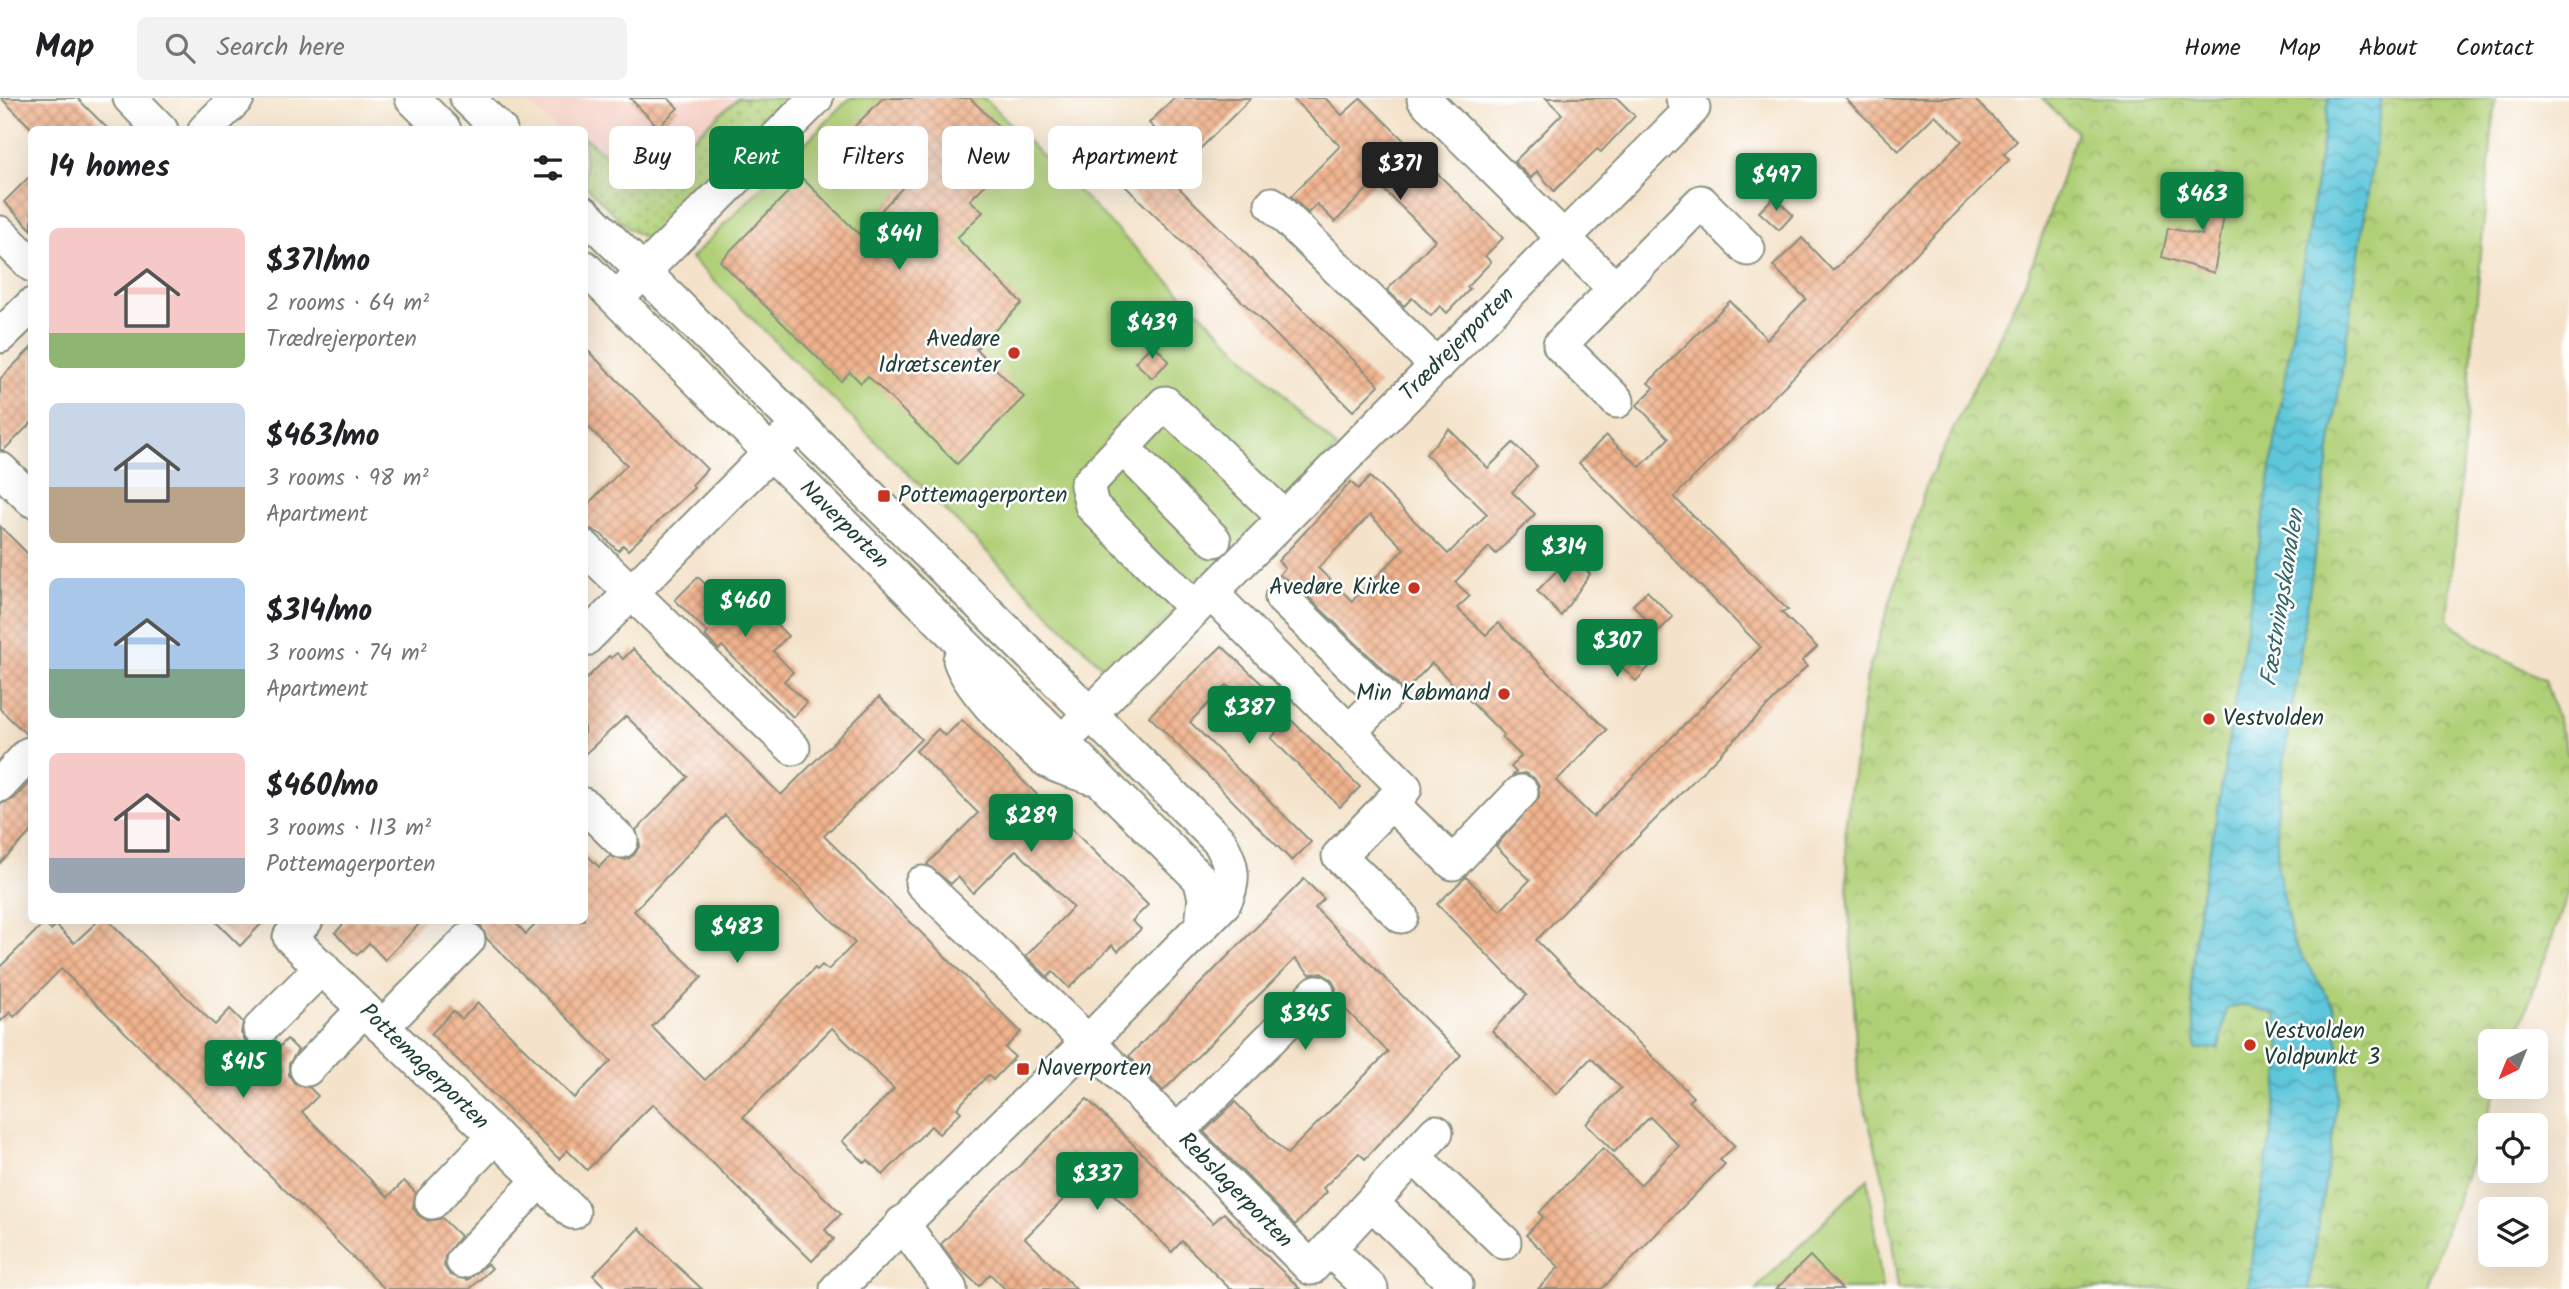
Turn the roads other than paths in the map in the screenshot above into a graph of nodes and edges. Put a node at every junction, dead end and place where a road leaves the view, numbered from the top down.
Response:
1 (130, 98) edge
2 (237, 98) edge
3 (412, 98) edge
4 (467, 98) edge
5 (816, 98) edge
6 (1683, 98) edge
7 (1424, 99) edge
8 (157, 126) edge
9 (209, 126) edge
10 (440, 126) edge
11 (496, 126) edge
12 (1272, 204) dead end
13 (588, 217) edge
14 (0, 233) edge
15 (1563, 239) junction
16 (1748, 249) dead end
17 (28, 261) edge
18 (588, 271) edge
19 (643, 271) junction
20 (1615, 289) junction
21 (617, 299) junction
22 (28, 308) edge
23 (0, 336) edge
24 (1437, 366) junction
25 (1618, 401) dead end
26 (798, 425) junction
27 (1123, 448) junction
28 (771, 453) junction
29 (0, 469) edge
30 (28, 496) edge
31 (1285, 518) junction
32 (1214, 540) dead end
33 (588, 551) edge
34 (631, 593) junction
35 (1282, 598) dead end
36 (1203, 600) junction
37 (951, 631) junction
38 (588, 636) edge
39 (1090, 714) junction
40 (1349, 732) junction
41 (1063, 742) junction
42 (793, 748) dead end
43 (28, 755) edge
44 (1106, 784) junction
45 (0, 785) edge
46 (1521, 792) dead end
47 (1391, 803) junction
48 (588, 809) edge
49 (621, 841) dead end
50 (922, 883) dead end
51 (1401, 916) dead end
52 (302, 924) edge
53 (1202, 926) junction
54 (468, 940) dead end
55 (321, 967) junction
56 (1317, 992) dead end
57 (373, 1018) junction
58 (260, 1029) dead end
59 (1088, 1042) junction
60 (307, 1069) dead end
61 (1177, 1132) junction
62 (1436, 1132) dead end
63 (495, 1136) junction
64 (1415, 1158) junction
65 (540, 1180) junction
66 (432, 1202) dead end
67 (1372, 1203) junction
68 (573, 1212) dead end
69 (902, 1223) junction
70 (1504, 1242) dead end
71 (1329, 1249) junction
72 (463, 1261) dead end
73 (1456, 1284) dead end
74 (836, 1289) edge
75 (950, 1289) edge
76 (1371, 1289) edge

1 - 8 street
2 - 9 street
3 - 10 street
4 - 11 street
5 - 19 street
6 - 15 street, Trædrejerporten
7 - 15 street
12 - 24 street
13 - 19 street, Naverporten
14 - 17 street
15 - 20 street
15 - 24 street, Trædrejerporten
16 - 20 street
18 - 21 street, Naverporten
19 - 21 street
19 - 26 street, Naverporten
20 - 25 street
21 - 28 street, Naverporten
22 - 23 street
24 - 31 street, Trædrejerporten
26 - 28 street
26 - 39 street, Naverporten
27 - 31 street
27 - 32 street
27 - 36 street
28 - 34 street
28 - 37 street, Naverporten
29 - 30 street
31 - 36 street, Trædrejerporten
33 - 34 street
34 - 38 street
34 - 42 street
35 - 40 street
36 - 39 street, Trædrejerporten
36 - 40 street
37 - 41 street, Naverporten
37 - 44 street
39 - 41 street, Trædrejerporten
39 - 53 street, Naverporten
40 - 47 street
41 - 44 street, Naverporten
43 - 45 street
44 - 53 street, Naverporten
46 - 47 street
47 - 51 street
48 - 49 street
50 - 59 street, Rebslagerporten
52 - 55 street, Pottemagerporten
53 - 59 street
54 - 57 street
55 - 57 street, Pottemagerporten
55 - 58 street
56 - 61 street
57 - 60 street
57 - 63 street, Pottemagerporten
59 - 61 street, Rebslagerporten
59 - 69 street
61 - 71 street, Rebslagerporten
62 - 64 street, Rebslagerporten
63 - 65 street, Pottemagerporten
63 - 66 street
64 - 67 street, Rebslagerporten
64 - 70 street
65 - 68 street, Pottemagerporten
65 - 72 street
67 - 71 street, Rebslagerporten
67 - 73 street
69 - 74 street
69 - 75 street
71 - 76 street

